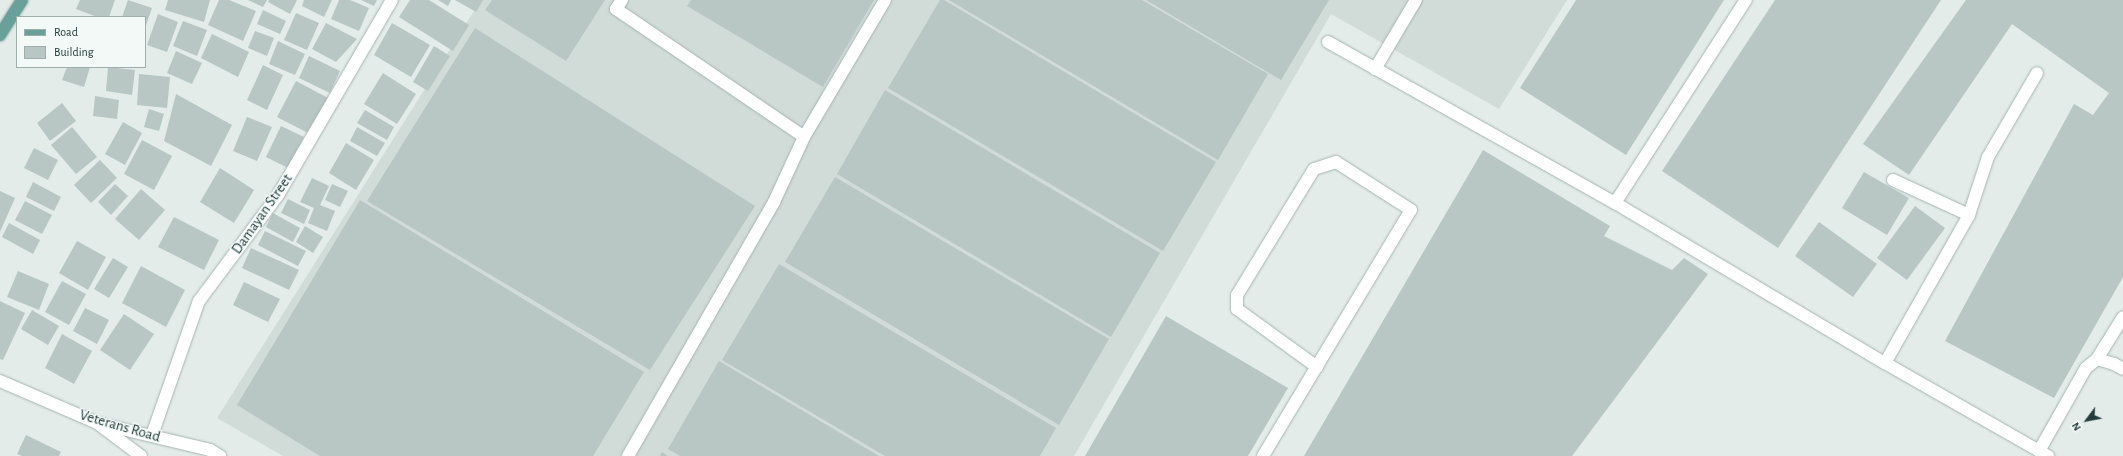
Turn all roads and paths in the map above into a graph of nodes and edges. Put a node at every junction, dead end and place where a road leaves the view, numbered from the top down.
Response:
1 (22, 0) edge
2 (392, 0) edge
3 (622, 0) edge
4 (885, 0) edge
5 (1416, 0) edge
6 (1746, 0) edge
7 (0, 35) edge
8 (1328, 42) dead end
9 (1376, 69) junction
10 (2037, 73) dead end
11 (804, 137) junction
12 (1893, 180) dead end
13 (1615, 203) junction
14 (1969, 214) junction
15 (2123, 317) edge
16 (2097, 359) junction
17 (1885, 363) junction
18 (1317, 367) junction
19 (2123, 369) edge
20 (1, 384) edge
21 (97, 423) junction
22 (152, 435) junction
23 (2043, 454) edge
24 (141, 456) edge
25 (220, 456) edge
26 (628, 456) edge
27 (1263, 456) edge

1 - 7 main road
2 - 22 street, Damayan Street
3 - 11 street
4 - 11 street
5 - 9 street
6 - 13 street
8 - 9 street
9 - 13 street
10 - 14 street
11 - 26 street
12 - 14 street
13 - 17 street
14 - 17 street
15 - 16 street
16 - 19 street
16 - 23 street
17 - 23 street
18 - 18 street
18 - 27 street
20 - 21 street, Veterans Road
21 - 22 street, Veterans Road
21 - 24 street
22 - 25 street, Veterans Road

